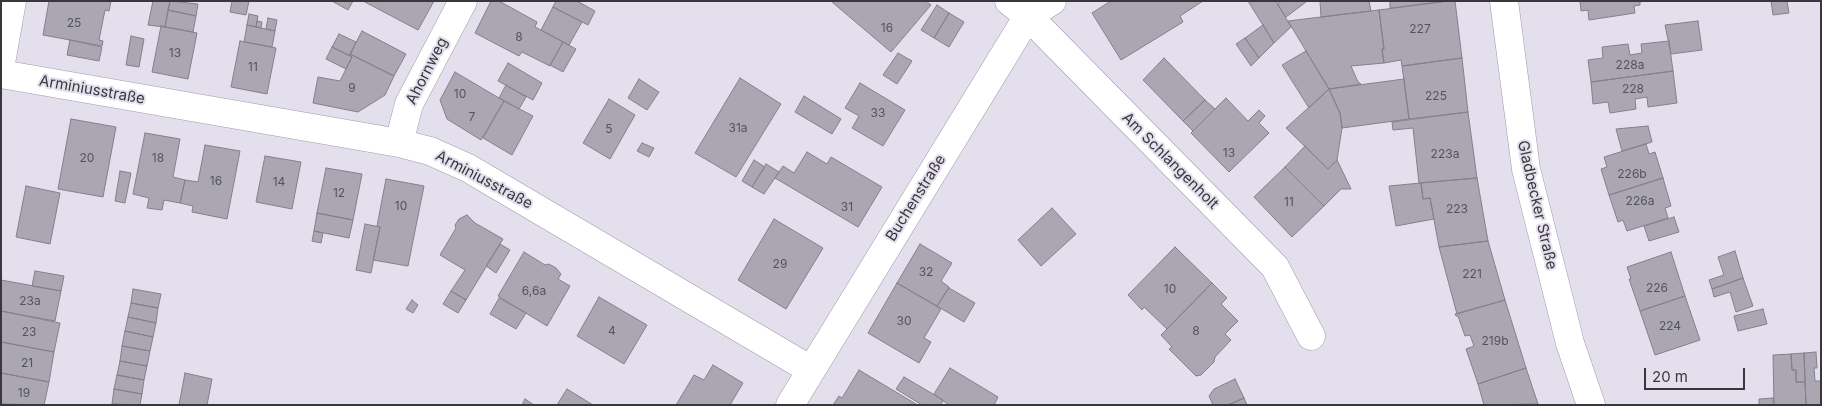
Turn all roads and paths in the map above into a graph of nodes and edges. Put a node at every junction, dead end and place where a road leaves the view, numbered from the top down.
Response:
1 (12, 1) edge
2 (462, 1) edge
3 (1052, 1) edge
4 (1504, 1) edge
5 (1019, 9) edge
6 (1, 63) edge
7 (1, 74) edge
8 (399, 143) junction
9 (1311, 336) dead end
10 (811, 370) junction
11 (790, 405) edge
12 (1591, 405) edge

1 - 6 street
2 - 8 street, Ahornweg
3 - 5 street, Buchenstraße
4 - 12 street, Gladbecker Straße
5 - 9 street, Am Schlangenholt
5 - 10 street, Buchenstraße
7 - 8 street, Arminiusstraße
8 - 10 street, Arminiusstraße
10 - 11 street, Buchenstraße

